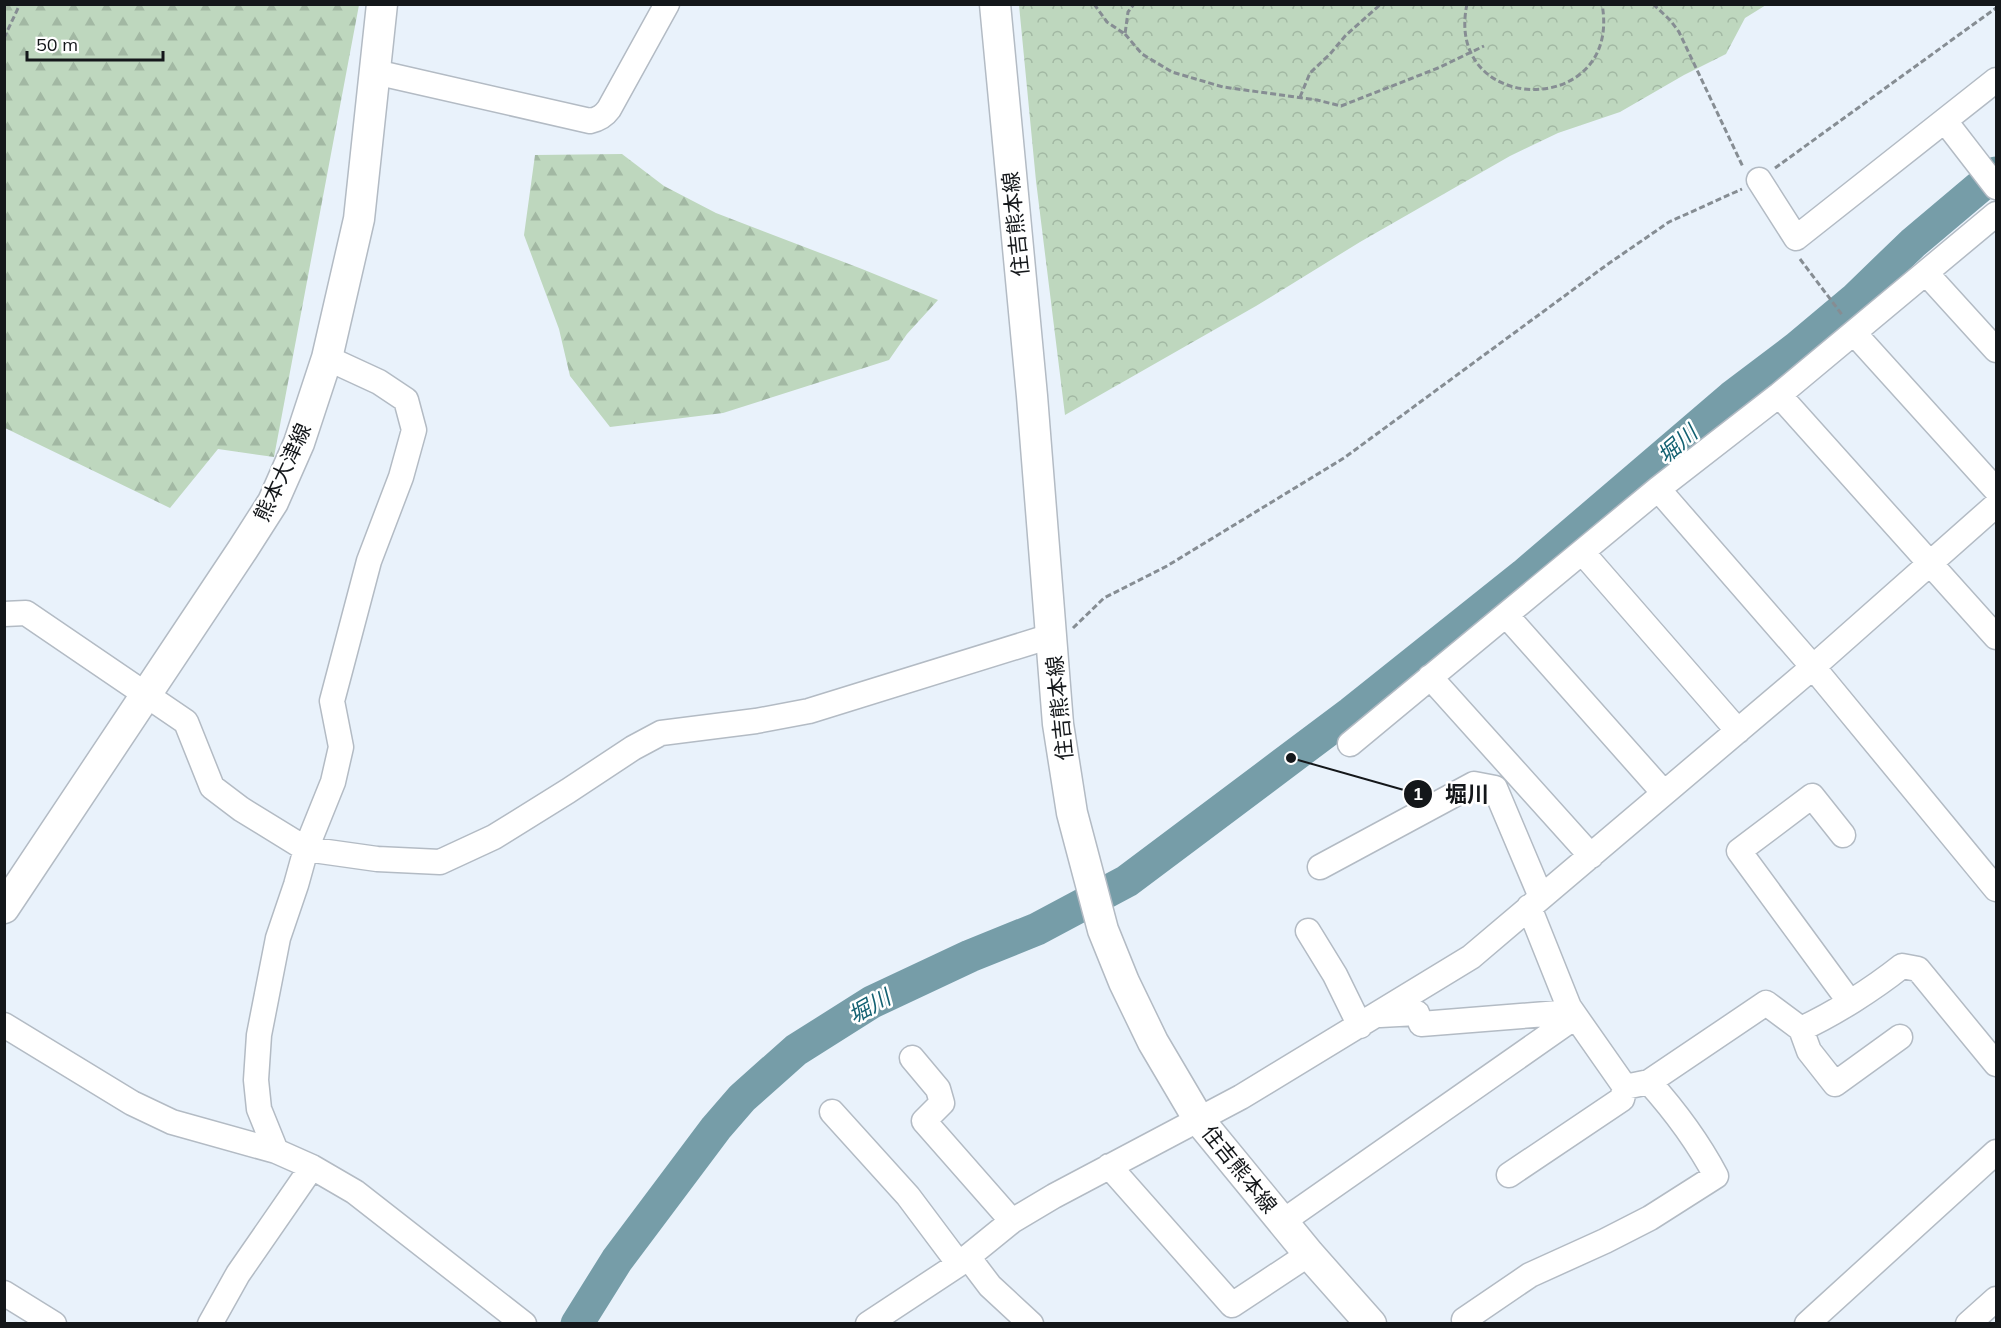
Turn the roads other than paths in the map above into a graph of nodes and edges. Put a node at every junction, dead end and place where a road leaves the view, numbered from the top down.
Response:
1 (382, 4) edge
2 (667, 4) edge
3 (995, 4) edge
4 (375, 72) junction
5 (1996, 80) edge
6 (1945, 121) junction
7 (1756, 182) road end
8 (1996, 187) edge
9 (1996, 214) edge
10 (1926, 273) junction
11 (1850, 326) junction
12 (1996, 350) edge
13 (327, 358) junction
14 (1779, 395) junction
15 (1658, 489) junction
16 (1996, 490) edge
17 (1996, 505) edge
18 (1582, 552) junction
19 (1930, 564) junction
20 (4, 614) edge
21 (1506, 615) junction
22 (1052, 636) junction
23 (1996, 637) edge
24 (1813, 667) junction
25 (1430, 678) junction
26 (146, 696) junction
27 (1738, 731) junction
28 (1350, 744) dead end
29 (1664, 794) junction
30 (1843, 835) dead end
31 (306, 849) junction
32 (1591, 856) junction
33 (1320, 867) dead end
34 (1996, 889) edge
35 (1535, 902) junction
36 (4, 908) edge
37 (1308, 931) dead end
38 (1849, 1001) junction
39 (1572, 1012) junction
40 (1369, 1020) junction
41 (4, 1025) edge
42 (1801, 1029) junction
43 (1900, 1036) dead end
44 (912, 1058) dead end
45 (1996, 1064) edge
46 (1649, 1082) junction
47 (1625, 1087) junction
48 (832, 1112) dead end
49 (1199, 1120) junction
50 (276, 1150) junction
51 (1996, 1152) edge
52 (1109, 1166) junction
53 (312, 1167) junction
54 (1509, 1175) dead end
55 (1012, 1221) junction
56 (1282, 1222) junction
57 (1309, 1254) junction
58 (963, 1261) junction
59 (4, 1293) edge
60 (1996, 1299) edge
61 (1464, 1320) dead end
62 (54, 1323) edge
63 (210, 1323) edge
64 (524, 1323) edge
65 (868, 1323) edge
66 (1030, 1323) edge
67 (1371, 1323) edge
68 (1807, 1323) edge
69 (1968, 1323) edge

1 - 4 main road, 熊本大津線
2 - 4 street
3 - 22 main road, 住吉熊本線
4 - 13 main road, 熊本大津線
5 - 6 street
6 - 7 street
6 - 8 street
9 - 10 street
10 - 11 street
10 - 12 street
11 - 14 street
11 - 16 street
13 - 26 main road, 熊本大津線
13 - 31 street
14 - 15 street
14 - 19 street
15 - 18 street
15 - 24 street
17 - 19 street
18 - 21 street
18 - 27 street
19 - 23 street
19 - 24 street
20 - 26 street
21 - 25 street
21 - 29 street
22 - 31 street
22 - 49 main road, 住吉熊本線
24 - 27 street
24 - 34 street
25 - 28 street
25 - 32 street
26 - 31 street
26 - 36 main road, 熊本大津線
27 - 29 street
29 - 32 street
30 - 38 street
31 - 50 street
32 - 35 street
33 - 35 street
35 - 39 street
35 - 40 street
37 - 40 street
38 - 42 street
38 - 45 street
39 - 40 street
39 - 47 street
39 - 56 street
40 - 49 street
41 - 50 street
42 - 43 street
42 - 46 street
44 - 55 street
46 - 47 street
46 - 61 street
47 - 54 street
48 - 58 street
49 - 52 street
49 - 56 main road, 住吉熊本線
50 - 53 street
51 - 68 street
52 - 55 street
52 - 57 street
53 - 63 street
53 - 64 street
55 - 58 street
56 - 57 main road, 住吉熊本線
57 - 67 main road, 住吉熊本線
58 - 65 street
58 - 66 street
59 - 62 street
60 - 69 street

